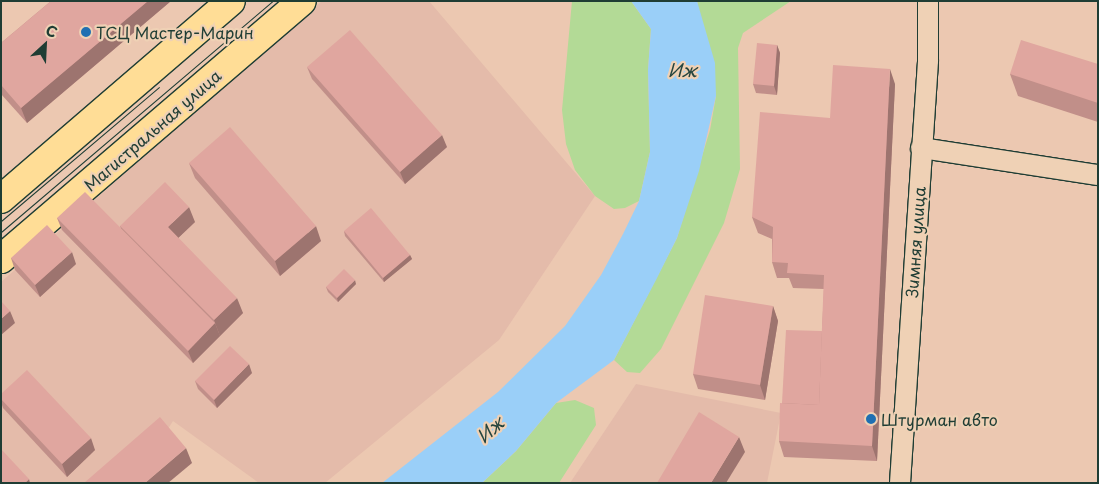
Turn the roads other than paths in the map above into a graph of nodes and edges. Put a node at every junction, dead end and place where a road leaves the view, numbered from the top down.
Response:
1 (231, 1) edge
2 (302, 1) edge
3 (928, 1) edge
4 (921, 148) junction
5 (1098, 175) edge
6 (1, 198) edge
7 (1, 259) edge
8 (900, 483) edge

1 - 6 main road
2 - 7 main road, Магистральная улица
3 - 4 street, Зимняя улица
4 - 5 street
4 - 8 street, Зимняя улица

